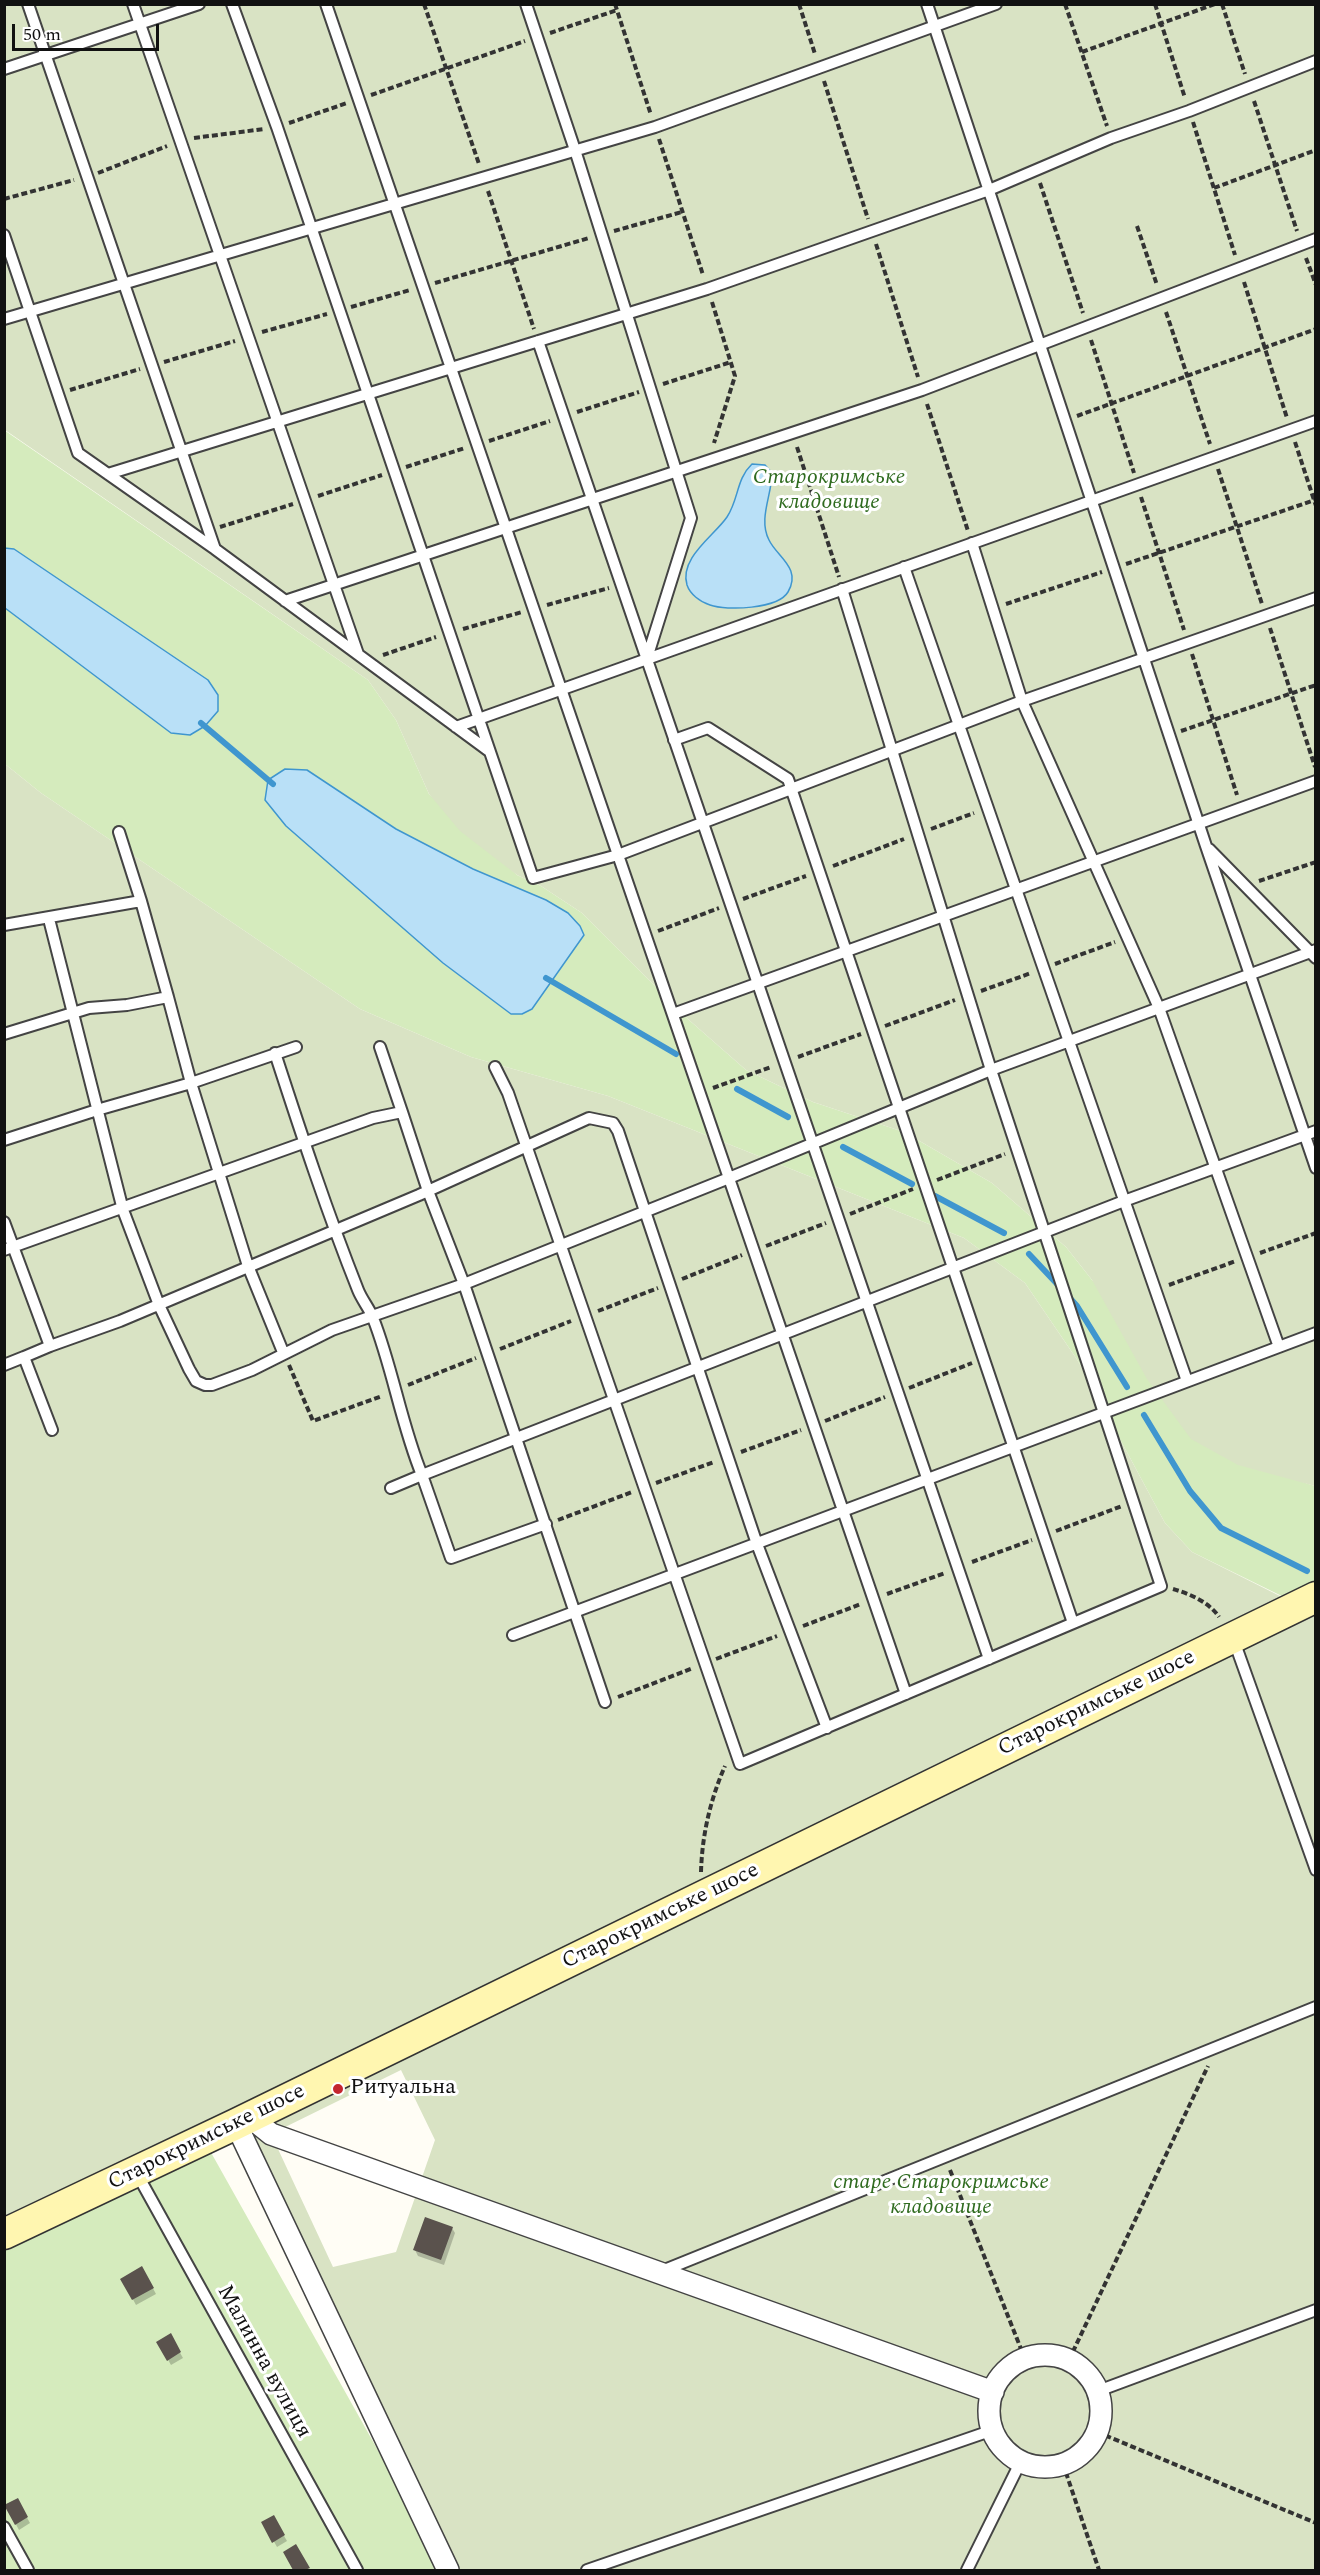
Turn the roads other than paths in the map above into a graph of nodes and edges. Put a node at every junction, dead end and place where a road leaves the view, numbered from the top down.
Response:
1 (28, 4) edge
2 (133, 4) edge
3 (199, 4) edge
4 (232, 4) edge
5 (326, 4) edge
6 (526, 4) edge
7 (927, 4) edge
8 (996, 4) edge
9 (140, 23) junction
10 (935, 27) junction
11 (46, 56) junction
12 (1316, 61) edge
13 (4, 69) edge
14 (575, 150) junction
15 (988, 190) junction
16 (394, 204) junction
17 (311, 228) junction
18 (4, 235) edge
19 (1316, 239) edge
20 (221, 255) junction
21 (125, 283) junction
22 (31, 311) junction
23 (627, 314) junction
24 (4, 319) edge
25 (538, 341) junction
26 (1040, 345) junction
27 (451, 369) junction
28 (368, 394) junction
29 (1316, 421) edge
30 (278, 422) junction
31 (182, 452) junction
32 (676, 471) junction
33 (108, 474) junction
34 (592, 499) junction
35 (1091, 500) junction
36 (506, 527) junction
37 (972, 543) junction
38 (215, 549) junction
39 (423, 555) junction
40 (904, 567) junction
41 (334, 584) junction
42 (842, 589) junction
43 (1316, 598) edge
44 (285, 601) junction
45 (363, 658) junction
46 (646, 658) junction
47 (1144, 658) junction
48 (561, 689) junction
49 (1022, 701) junction
50 (478, 718) junction
51 (958, 725) junction
52 (456, 726) junction
53 (674, 740) junction
54 (894, 750) junction
55 (489, 751) junction
56 (1316, 781) edge
57 (791, 789) junction
58 (703, 823) junction
59 (1198, 824) junction
60 (119, 832) dead end
61 (1206, 846) junction
62 (618, 855) junction
63 (1093, 862) junction
64 (1015, 890) junction
65 (141, 901) junction
66 (944, 916) junction
67 (49, 919) junction
68 (4, 925) edge
69 (847, 951) junction
70 (1313, 954) edge
71 (1250, 975) junction
72 (758, 984) junction
73 (168, 997) junction
74 (1159, 1008) junction
75 (72, 1013) junction
76 (673, 1014) junction
77 (4, 1034) edge
78 (1068, 1042) junction
79 (296, 1047) dead end
80 (380, 1047) dead end
81 (275, 1053) junction
82 (495, 1067) dead end
83 (991, 1070) junction
84 (191, 1083) junction
85 (899, 1107) junction
86 (97, 1110) junction
87 (402, 1112) junction
88 (1316, 1131) edge
89 (1305, 1136) junction
90 (4, 1140) edge
91 (812, 1143) junction
92 (304, 1144) junction
93 (526, 1146) junction
94 (1216, 1168) junction
95 (1316, 1168) edge
96 (219, 1175) junction
97 (729, 1179) junction
98 (428, 1191) junction
99 (1124, 1201) junction
100 (122, 1206) junction
101 (644, 1211) junction
102 (4, 1222) edge
103 (335, 1230) junction
104 (1045, 1233) junction
105 (560, 1245) junction
106 (9, 1248) edge
107 (248, 1266) junction
108 (953, 1269) junction
109 (464, 1284) junction
110 (867, 1303) junction
111 (159, 1305) junction
112 (373, 1316) junction
113 (1316, 1333) edge
114 (783, 1336) junction
115 (50, 1346) junction
116 (1280, 1347) junction
117 (283, 1352) junction
118 (24, 1357) junction
119 (4, 1365) edge
120 (698, 1369) junction
121 (1187, 1382) junction
122 (615, 1402) junction
123 (1105, 1413) junction
124 (52, 1430) dead end
125 (517, 1440) junction
126 (1014, 1447) junction
127 (422, 1475) junction
128 (927, 1480) junction
129 (392, 1488) dead end
130 (844, 1511) junction
131 (546, 1524) junction
132 (757, 1544) junction
133 (675, 1575) junction
134 (1316, 1598) edge
135 (575, 1612) junction
136 (1073, 1623) junction
137 (513, 1635) dead end
138 (1233, 1638) junction
139 (989, 1659) junction
140 (906, 1694) junction
141 (605, 1702) dead end
142 (826, 1728) junction
143 (1316, 1870) edge
144 (1316, 2007) edge
145 (243, 2121) junction
146 (136, 2172) junction
147 (4, 2234) edge
148 (660, 2273) junction
149 (1316, 2310) edge
150 (1098, 2391) junction
151 (993, 2392) junction
152 (993, 2430) junction
153 (1021, 2461) junction
154 (4, 2527) edge
155 (28, 2571) edge
156 (357, 2571) edge
157 (448, 2571) edge
158 (587, 2571) edge
159 (967, 2571) edge

1 - 11 lane
2 - 9 lane
3 - 9 lane
4 - 17 lane
5 - 16 lane
6 - 14 lane
7 - 10 lane
8 - 10 lane
9 - 11 lane
9 - 20 lane
10 - 14 lane
10 - 15 lane
11 - 13 lane
11 - 21 lane
12 - 15 lane
14 - 16 lane
14 - 23 lane
15 - 23 lane
15 - 26 lane
16 - 17 lane
16 - 27 lane
17 - 20 lane
17 - 28 lane
18 - 22 lane
19 - 26 lane
20 - 21 lane
20 - 30 lane
21 - 22 lane
21 - 31 lane
22 - 24 lane
22 - 33 lane
23 - 25 lane
23 - 32 lane
25 - 27 lane
25 - 34 lane
26 - 32 lane
26 - 35 lane
27 - 28 lane
27 - 36 lane
28 - 30 lane
28 - 39 lane
29 - 35 lane
30 - 31 lane
30 - 41 lane
31 - 33 lane
31 - 38 lane
32 - 34 lane
32 - 46 lane
33 - 38 lane
34 - 36 lane
34 - 46 lane
35 - 37 lane
35 - 47 lane
36 - 39 lane
36 - 48 lane
37 - 40 lane
37 - 49 lane
38 - 44 lane
39 - 41 lane
39 - 50 lane
40 - 42 lane
40 - 51 lane
41 - 44 lane
41 - 45 lane
42 - 46 lane
42 - 54 lane
43 - 47 lane
44 - 45 lane
45 - 52 lane
46 - 48 lane
46 - 53 lane
47 - 49 lane
47 - 59 lane
48 - 50 lane
48 - 62 lane
49 - 51 lane
49 - 63 lane
50 - 52 lane
50 - 55 lane
51 - 54 lane
51 - 64 lane
52 - 55 lane
53 - 57 lane
53 - 58 lane
54 - 57 lane
54 - 66 lane
55 - 62 lane
56 - 59 lane
57 - 58 lane
57 - 69 lane
58 - 62 lane
58 - 72 lane
59 - 61 lane
59 - 63 lane
60 - 65 lane
61 - 70 lane
61 - 71 lane
62 - 76 lane
63 - 64 lane
63 - 74 lane
64 - 66 lane
64 - 78 lane
65 - 67 lane
65 - 73 lane
66 - 69 lane
66 - 83 lane
67 - 68 lane
67 - 75 lane
69 - 72 lane
69 - 85 lane
70 - 71 lane
71 - 74 lane
71 - 89 lane
72 - 76 lane
72 - 91 lane
73 - 75 lane
73 - 84 lane
74 - 78 lane
74 - 94 lane
75 - 77 lane
75 - 86 lane
76 - 97 lane
78 - 83 lane
78 - 99 lane
79 - 81 lane
80 - 87 lane
81 - 84 lane
81 - 92 lane
82 - 93 lane
83 - 85 lane
83 - 104 lane
84 - 86 lane
84 - 96 lane
85 - 91 lane
85 - 108 lane
86 - 90 lane
86 - 100 lane
87 - 92 lane
87 - 98 lane
88 - 89 lane
89 - 94 lane
89 - 95 lane
91 - 97 lane
91 - 110 lane
92 - 96 lane
92 - 103 lane
93 - 98 lane
93 - 101 lane
93 - 105 lane
94 - 99 lane
94 - 116 lane
96 - 100 lane
96 - 107 lane
97 - 101 lane
97 - 114 lane
98 - 103 lane
98 - 109 lane
99 - 104 lane
99 - 121 lane
100 - 106 lane
100 - 111 lane
101 - 105 lane
101 - 120 lane
102 - 106 lane
103 - 107 lane
103 - 112 lane
104 - 108 lane
104 - 123 lane
105 - 109 lane
105 - 122 lane
106 - 115 lane
107 - 111 lane
107 - 117 lane
108 - 110 lane
108 - 126 lane
109 - 112 lane
109 - 125 lane
110 - 114 lane
110 - 128 lane
111 - 115 lane
111 - 117 lane
112 - 117 lane
112 - 127 lane
113 - 116 lane
114 - 120 lane
114 - 130 lane
115 - 118 lane
116 - 121 lane
118 - 119 lane
118 - 124 lane
120 - 122 lane
120 - 132 lane
121 - 123 lane
122 - 125 lane
122 - 133 lane
123 - 126 lane
123 - 136 lane
125 - 127 lane
125 - 131 lane
126 - 128 lane
126 - 136 lane
127 - 129 lane
127 - 131 lane
128 - 130 lane
128 - 139 lane
130 - 132 lane
130 - 140 lane
131 - 135 lane
132 - 133 lane
132 - 142 lane
133 - 135 lane
133 - 142 lane
134 - 138 street, Старокримське шосе
135 - 137 lane
135 - 141 lane
136 - 139 lane
138 - 143 lane
138 - 145 street, Старокримське шосе
139 - 140 lane
140 - 142 lane
144 - 148 lane
145 - 146 street, Старокримське шосе
145 - 148 street
145 - 157 street
146 - 147 street, Старокримське шосе
146 - 156 lane, Малинна вулиця
148 - 151 street
149 - 150 lane
150 - 151 street
150 - 153 street
151 - 152 street
152 - 153 street
152 - 158 lane
153 - 159 lane
154 - 155 lane

